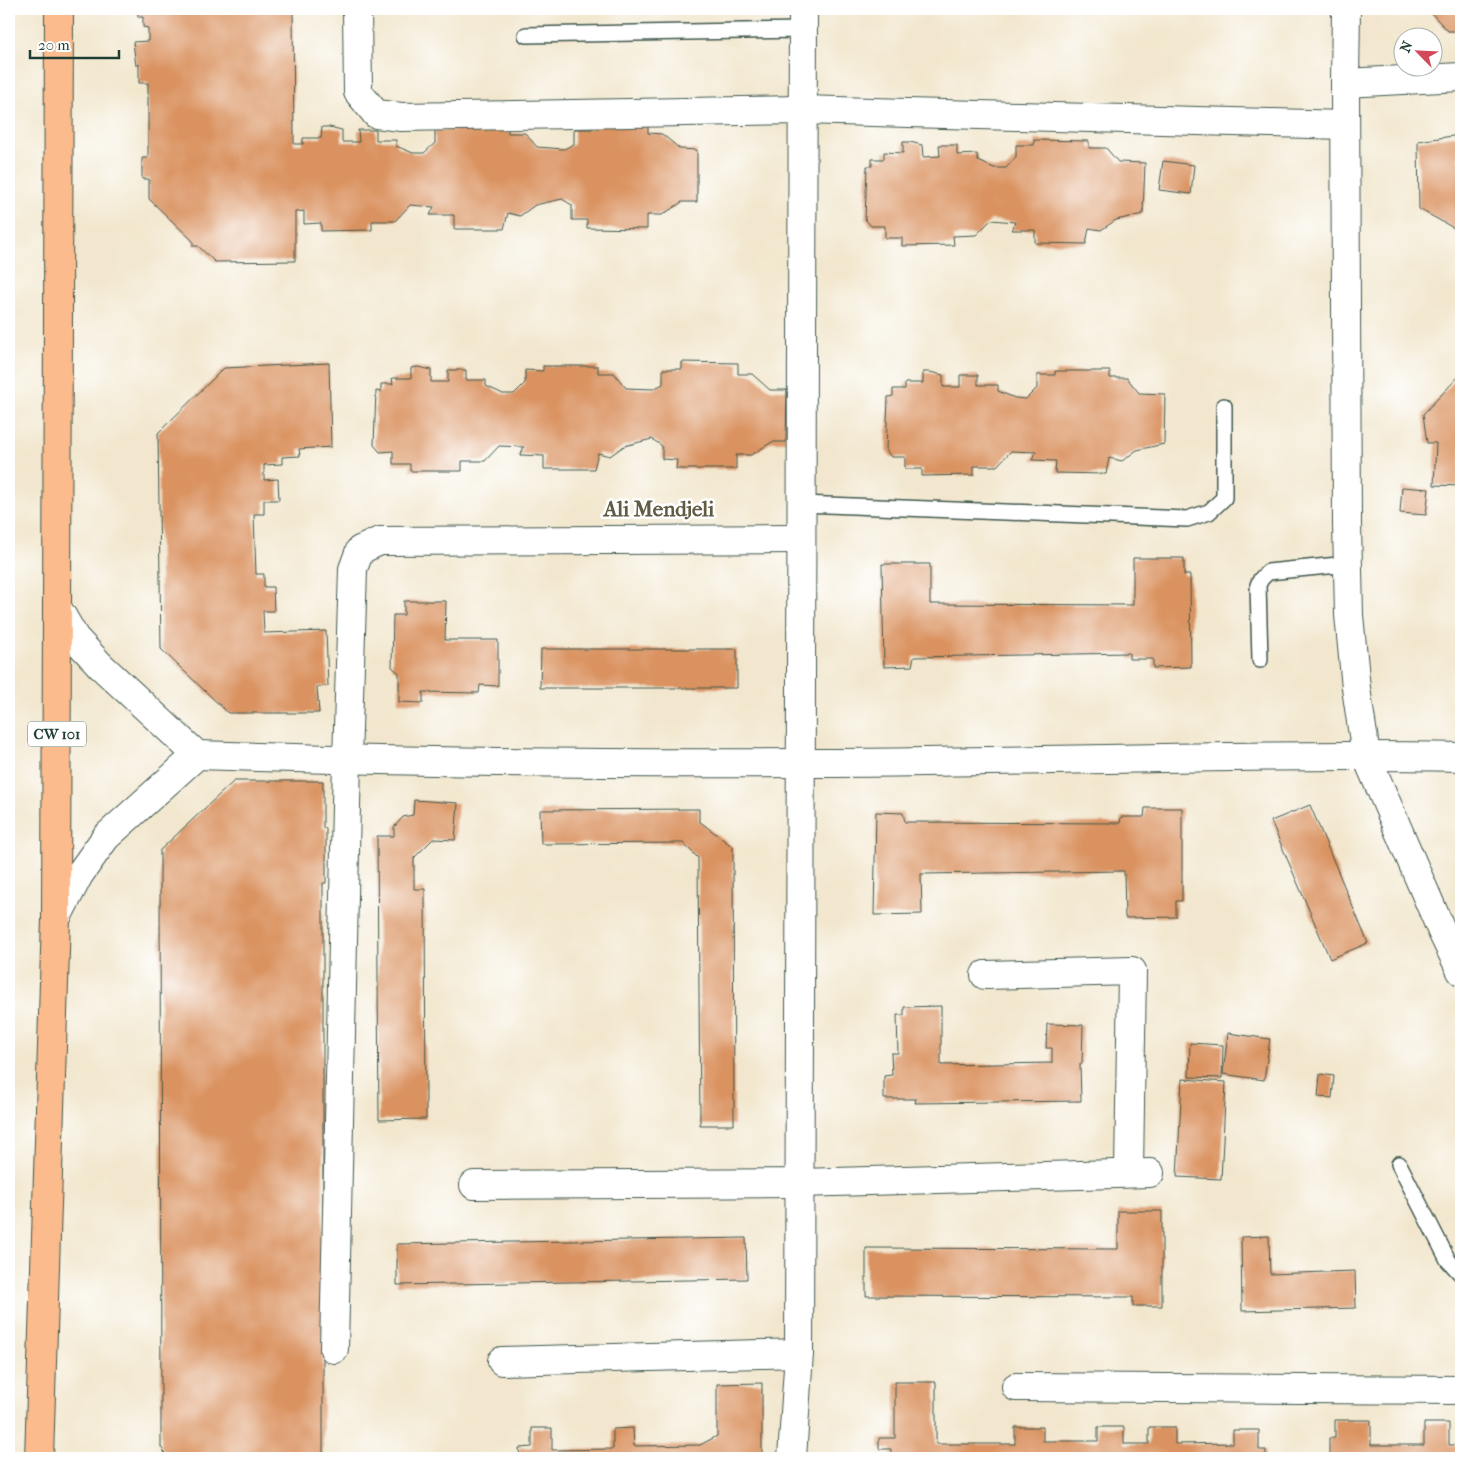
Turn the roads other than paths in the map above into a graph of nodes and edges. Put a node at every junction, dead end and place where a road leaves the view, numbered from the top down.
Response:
1 (59, 9) edge
2 (357, 9) edge
3 (1346, 9) edge
4 (803, 20) edge
5 (526, 35) dead end
6 (1461, 77) edge
7 (1344, 83) junction
8 (802, 110) junction
9 (1345, 125) junction
10 (1224, 406) dead end
11 (802, 504) junction
12 (802, 539) junction
13 (1348, 564) junction
14 (57, 607) junction
15 (1260, 660) dead end
16 (198, 755) junction
17 (1366, 755) junction
18 (1461, 757) edge
19 (347, 760) junction
20 (801, 763) junction
21 (56, 919) junction
22 (1461, 971) edge
23 (985, 975) dead end
24 (1399, 1164) dead end
25 (800, 1182) junction
26 (474, 1185) dead end
27 (1461, 1274) edge
28 (334, 1349) dead end
29 (799, 1353) junction
30 (502, 1361) dead end
31 (1016, 1387) dead end
32 (1461, 1390) edge
33 (38, 1458) edge
34 (792, 1458) edge

1 - 14 main road, CW 101
2 - 8 street
3 - 7 street
4 - 5 lane
4 - 8 street
6 - 7 street
7 - 9 street
8 - 9 street
8 - 11 street
9 - 13 street
10 - 11 lane
11 - 12 street
12 - 19 street
12 - 20 street
13 - 15 lane
13 - 17 street
14 - 16 street
14 - 21 main road, CW 101
16 - 19 street
16 - 21 street
17 - 18 street
17 - 20 street
17 - 22 street
19 - 20 street
19 - 28 street
20 - 25 street
21 - 33 main road, CW 101
23 - 25 street
24 - 27 lane
25 - 26 street
25 - 29 street
29 - 30 street
29 - 34 street
31 - 32 street

